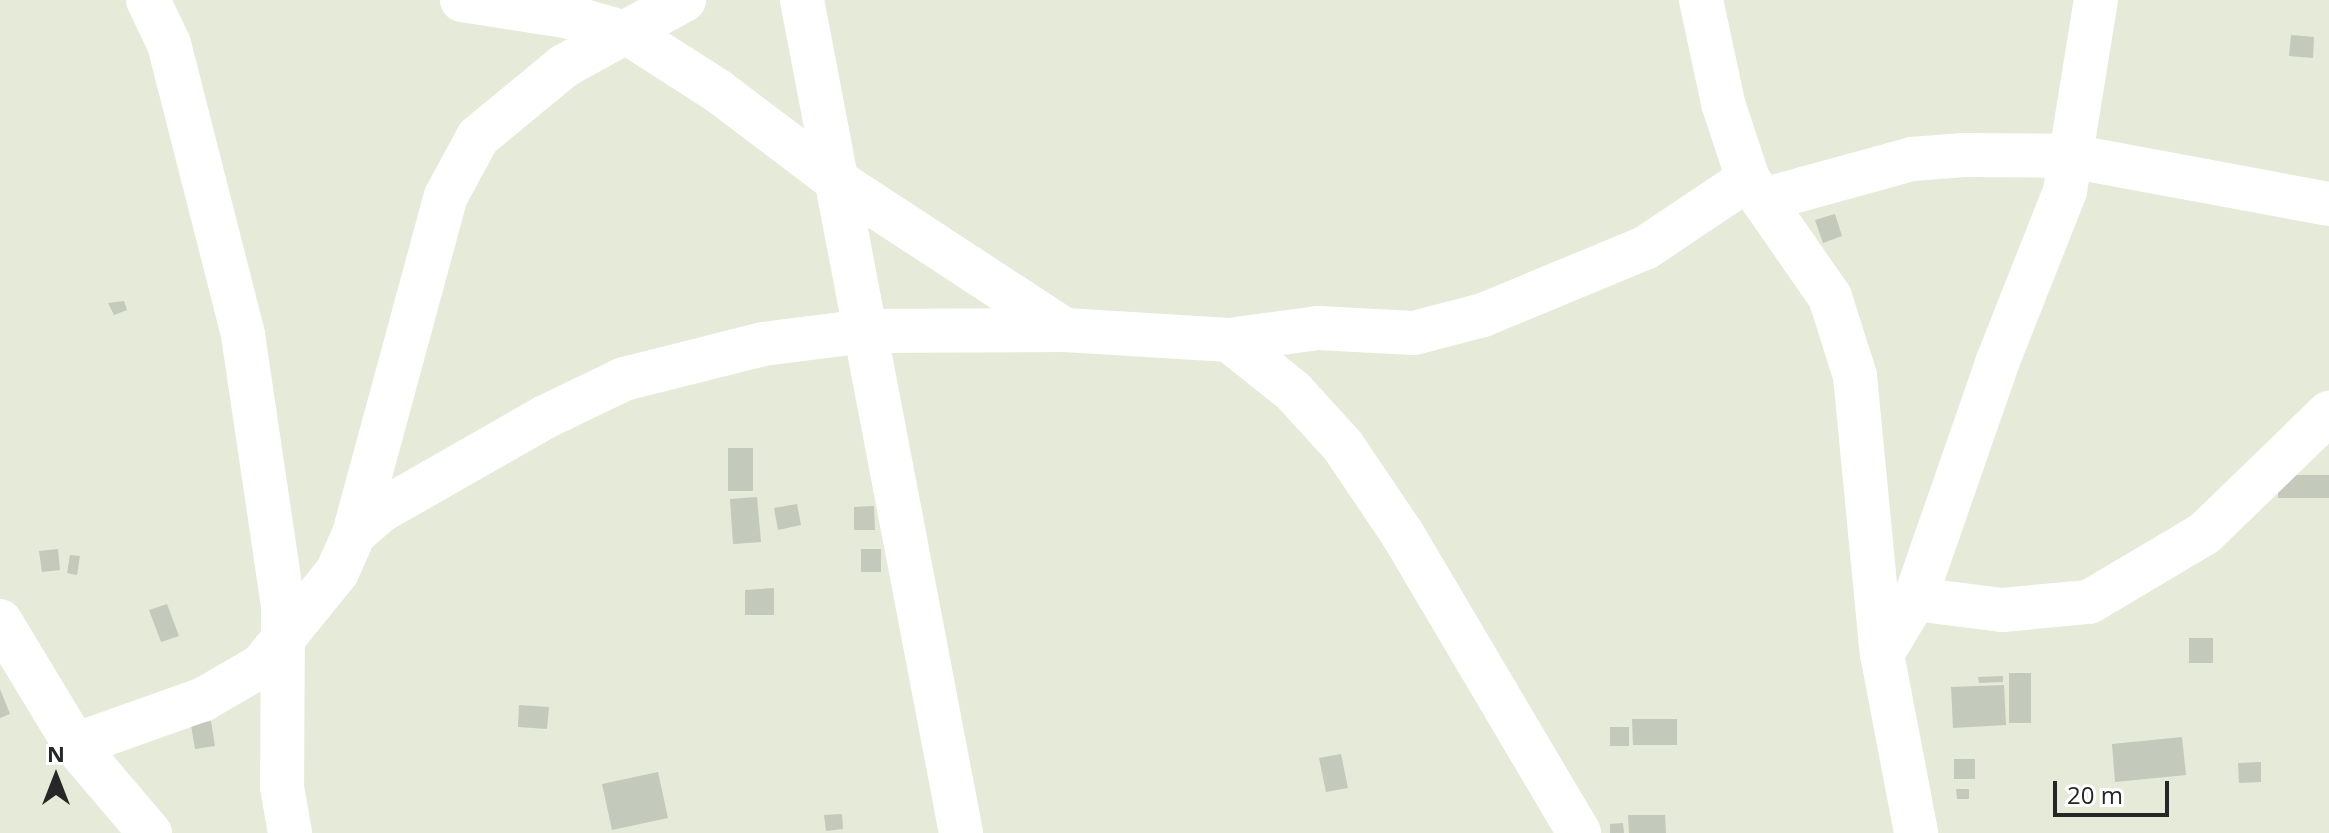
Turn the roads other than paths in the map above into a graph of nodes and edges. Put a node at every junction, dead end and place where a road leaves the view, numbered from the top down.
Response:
1 (148, 0) edge
2 (462, 0) edge
3 (684, 0) edge
4 (802, 0) edge
5 (1701, 0) edge
6 (2096, 0) edge
7 (629, 34) junction
8 (2070, 156) junction
9 (837, 181) junction
10 (1756, 189) junction
11 (2329, 204) edge
12 (1065, 330) junction
13 (866, 331) junction
14 (1229, 340) junction
15 (2329, 413) edge
16 (354, 534) junction
17 (1915, 599) junction
18 (0, 621) edge
19 (283, 639) junction
20 (1882, 654) junction
21 (75, 745) junction
22 (150, 833) edge
23 (290, 833) edge
24 (961, 833) edge
25 (1579, 833) edge
26 (1916, 833) edge

1 - 19 street
2 - 7 street
3 - 7 street
4 - 9 street
5 - 10 street
6 - 8 street
7 - 9 street
7 - 16 street
8 - 10 street
8 - 11 street
8 - 17 street
9 - 12 street
9 - 13 street
10 - 14 street
10 - 20 street
12 - 13 street
12 - 14 street
13 - 16 street
13 - 24 street
14 - 25 street
15 - 17 street
16 - 19 street
17 - 20 street
18 - 21 street
19 - 21 street
19 - 23 street
20 - 26 street
21 - 22 street

